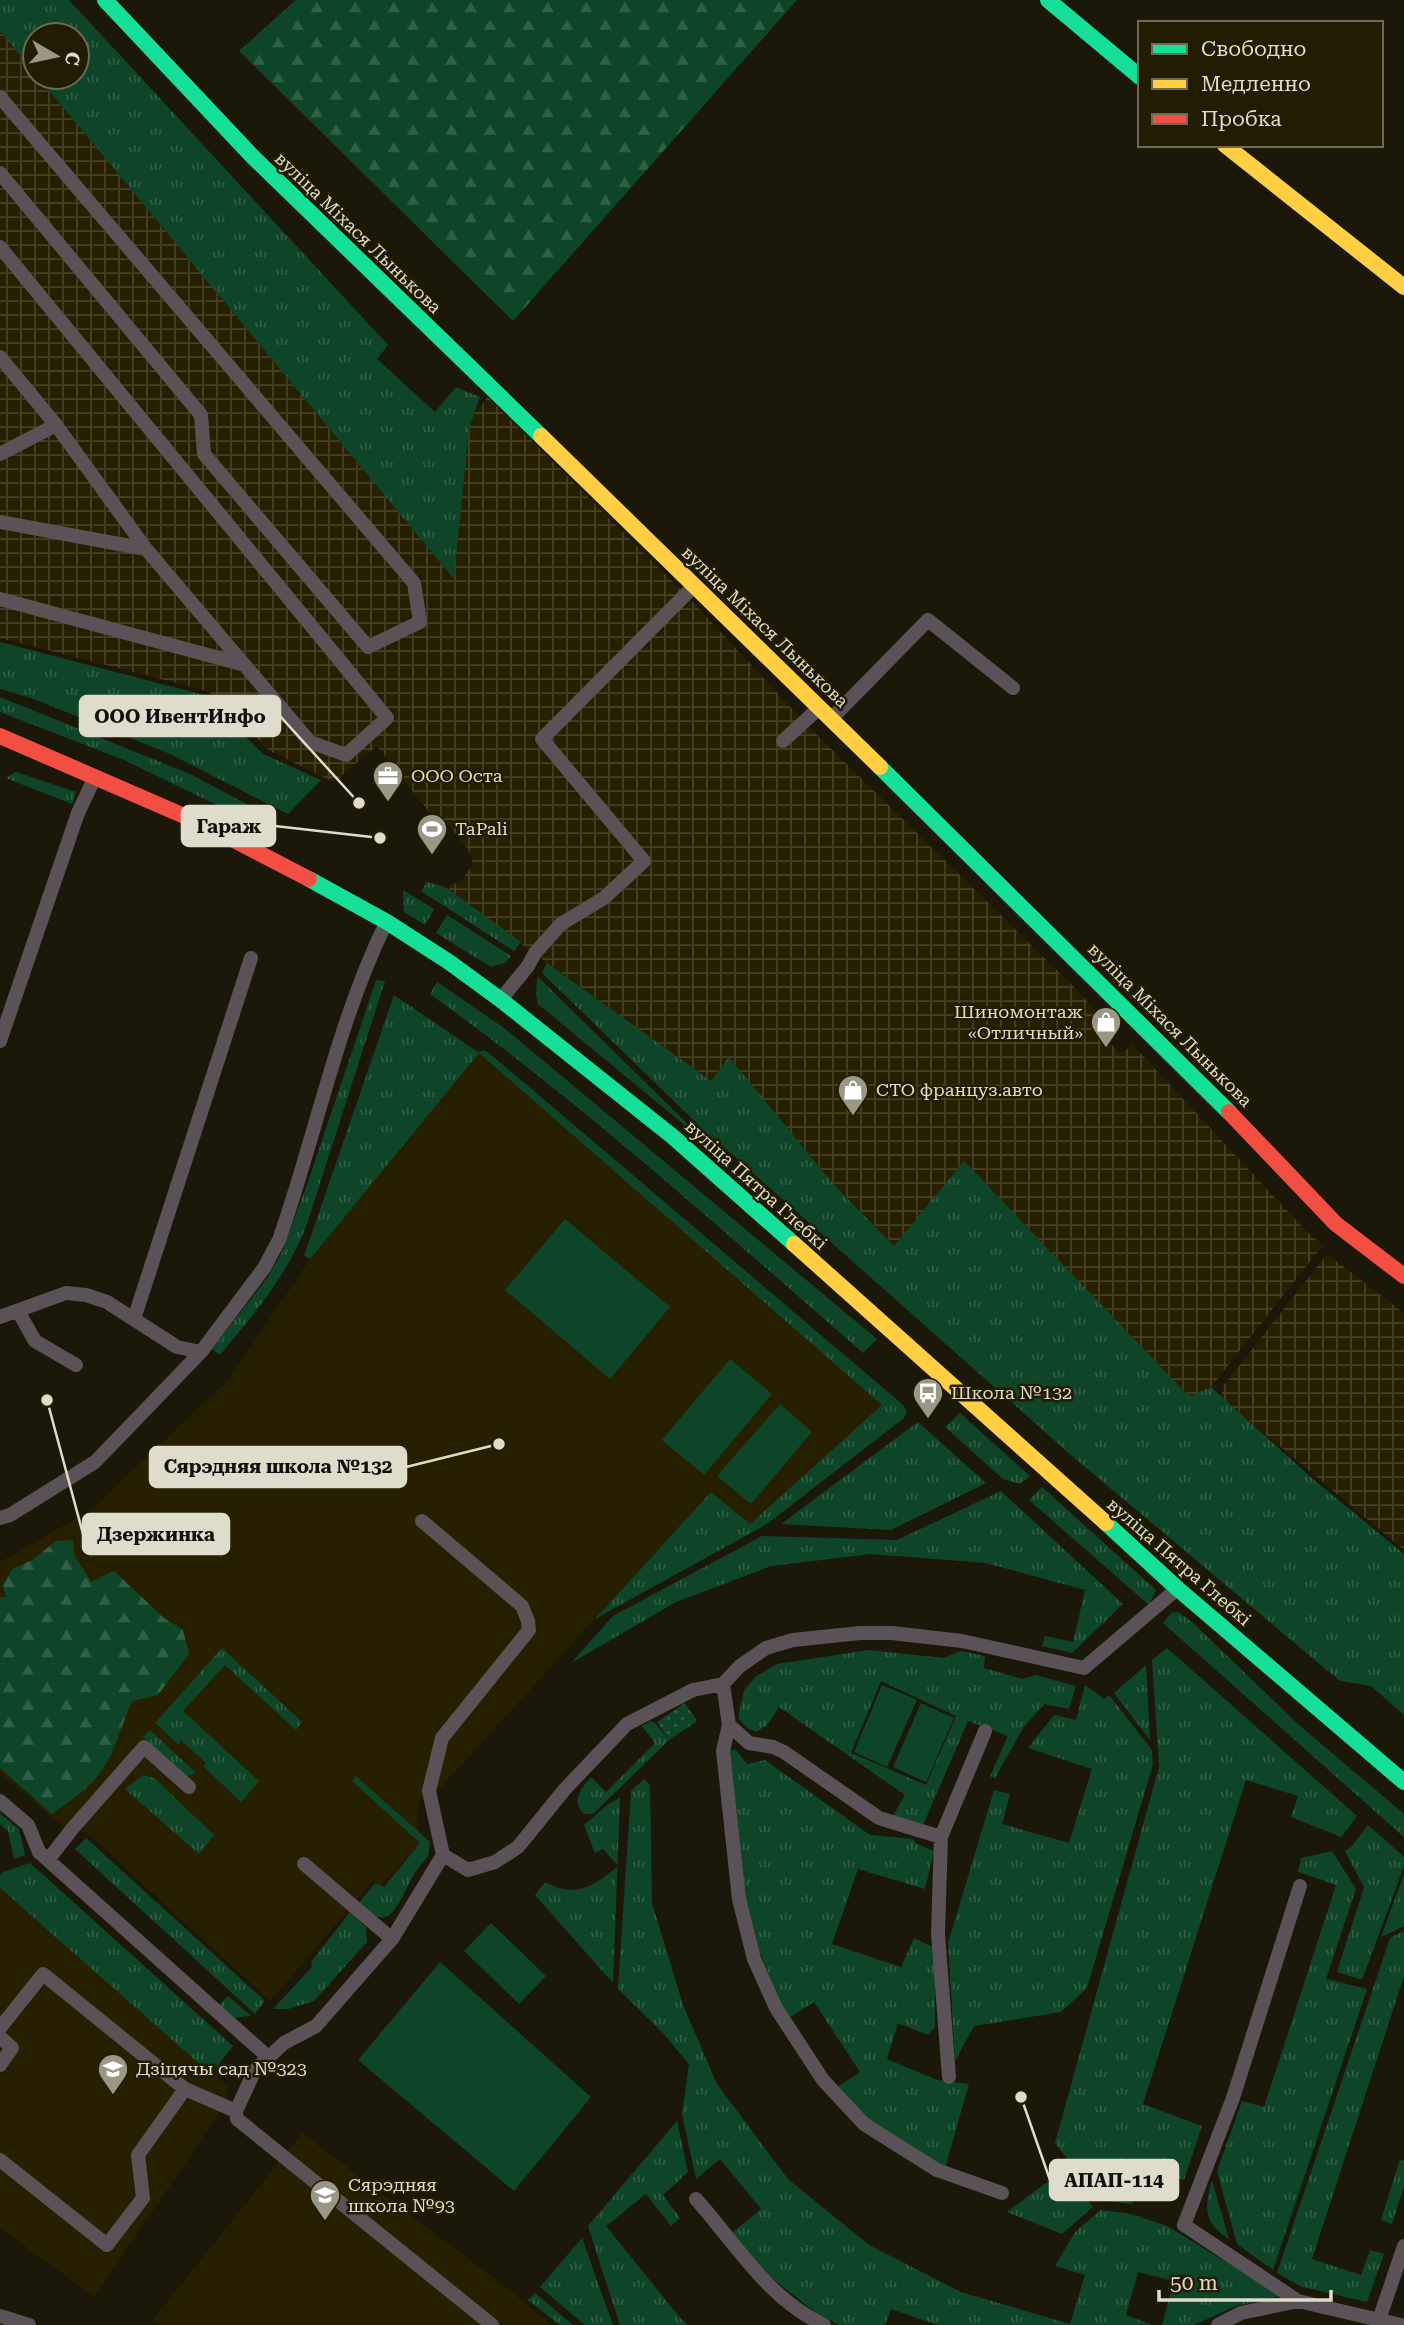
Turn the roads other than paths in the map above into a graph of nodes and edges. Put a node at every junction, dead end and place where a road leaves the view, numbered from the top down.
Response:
1 (105, 0) edge
2 (1048, 0) edge
3 (1138, 75) edge
4 (0, 97) edge
5 (1228, 147) edge
6 (0, 173) edge
7 (0, 247) edge
8 (1404, 287) edge
9 (0, 357) edge
10 (6, 371) edge
11 (56, 425) junction
12 (0, 454) edge
13 (0, 523) edge
14 (146, 549) junction
15 (695, 585) junction
16 (0, 599) edge
17 (244, 665) junction
18 (1013, 688) dead end
19 (826, 713) junction
20 (0, 736) edge
21 (783, 741) dead end
22 (95, 776) junction
23 (387, 922) junction
24 (251, 958) dead end
25 (501, 999) junction
26 (0, 1041) edge
27 (1404, 1276) edge
28 (18, 1311) junction
29 (0, 1317) edge
30 (134, 1319) junction
31 (201, 1352) junction
32 (76, 1365) dead end
33 (0, 1518) edge
34 (422, 1521) dead end
35 (1178, 1588) junction
36 (723, 1684) junction
37 (729, 1725) junction
38 (985, 1731) dead end
39 (1404, 1782) edge
40 (189, 1787) dead end
41 (0, 1801) edge
42 (941, 1838) junction
43 (443, 1855) junction
44 (48, 1860) junction
45 (304, 1864) dead end
46 (1300, 1886) dead end
47 (392, 1939) junction
48 (0, 2028) edge
49 (0, 2037) edge
50 (268, 2057) junction
51 (0, 2065) edge
52 (949, 2077) dead end
53 (185, 2090) junction
54 (236, 2111) junction
55 (0, 2160) edge
56 (1002, 2193) dead end
57 (696, 2199) dead end
58 (1404, 2246) edge
59 (1298, 2301) junction
60 (0, 2316) edge
61 (1378, 2320) junction
62 (29, 2325) edge
63 (492, 2325) edge
64 (824, 2325) edge
65 (1218, 2325) edge
66 (1401, 2325) edge

1 - 15 street, вуліца Міхася Лынькова
2 - 3 street
4 - 6 lane
5 - 8 street
7 - 17 lane
9 - 10 lane
10 - 11 lane
11 - 12 lane
11 - 14 lane
13 - 14 lane
14 - 17 lane
15 - 19 street, вуліца Міхася Лынькова
15 - 25 lane
16 - 17 lane
18 - 19 lane
19 - 21 lane
19 - 27 street, вуліца Міхася Лынькова
20 - 22 street, вуліца Пятра Глебкі
22 - 23 street, вуліца Пятра Глебкі
22 - 26 lane
23 - 25 street, вуліца Пятра Глебкі
23 - 31 lane
24 - 30 lane
25 - 35 street, вуліца Пятра Глебкі
28 - 29 lane
28 - 30 lane
28 - 32 lane
30 - 31 lane
31 - 33 lane
34 - 43 lane
35 - 36 lane
35 - 39 street, вуліца Пятра Глебкі
36 - 37 lane
36 - 43 lane
37 - 42 lane
37 - 56 lane
38 - 42 lane
40 - 44 lane
41 - 44 lane
42 - 52 lane
43 - 47 lane
44 - 50 lane
45 - 47 lane
46 - 59 lane
47 - 50 lane
48 - 53 lane
49 - 51 lane
50 - 54 lane
53 - 54 lane
53 - 55 lane
54 - 63 lane
57 - 64 lane
58 - 61 lane
59 - 61 lane
59 - 65 lane
60 - 62 lane
61 - 66 lane

